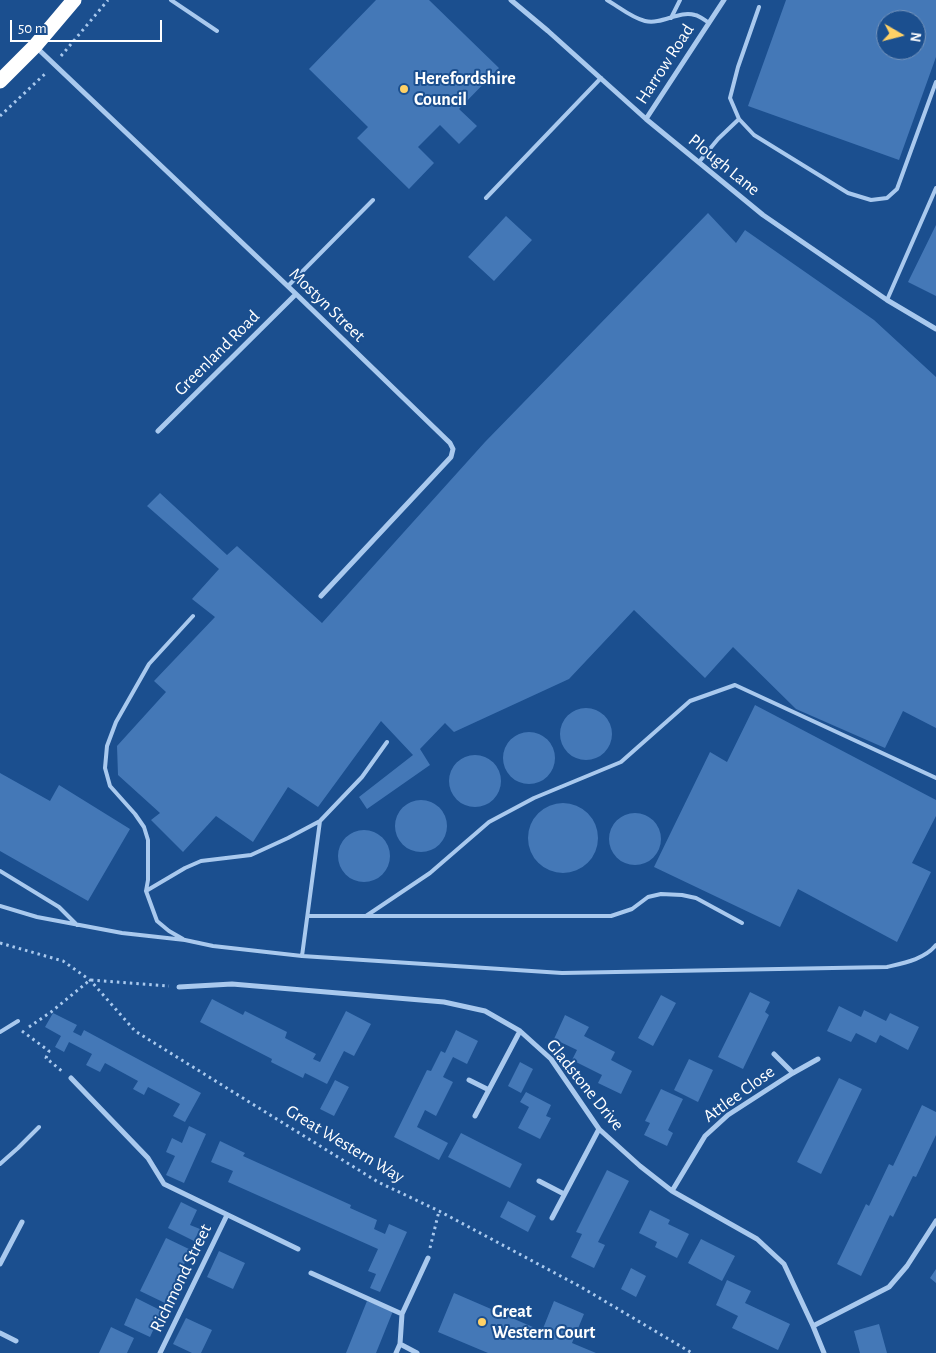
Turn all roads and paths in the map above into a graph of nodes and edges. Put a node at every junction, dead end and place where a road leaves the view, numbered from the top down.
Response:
1 (74, 0) edge
2 (108, 0) edge
3 (171, 0) edge
4 (511, 0) edge
5 (608, 0) edge
6 (680, 0) edge
7 (724, 0) edge
8 (759, 7) dead end
9 (671, 18) junction
10 (709, 23) junction
11 (217, 31) dead end
12 (35, 46) junction
13 (54, 64) junction
14 (601, 78) junction
15 (0, 81) edge
16 (936, 82) edge
17 (0, 116) edge
18 (646, 118) junction
19 (739, 119) junction
20 (699, 162) junction
21 (936, 188) edge
22 (486, 198) dead end
23 (373, 200) dead end
24 (288, 286) junction
25 (296, 294) junction
26 (888, 300) junction
27 (936, 329) edge
28 (158, 431) dead end
29 (322, 596) dead end
30 (193, 616) dead end
31 (388, 742) dead end
32 (936, 778) edge
33 (320, 821) junction
34 (0, 871) edge
35 (146, 891) junction
36 (0, 906) edge
37 (308, 916) junction
38 (366, 916) junction
39 (742, 923) dead end
40 (77, 925) junction
41 (185, 940) junction
42 (0, 943) edge
43 (936, 945) edge
44 (302, 956) junction
45 (90, 980) junction
46 (178, 987) joint
47 (18, 1021) dead end
48 (0, 1032) edge
49 (520, 1032) junction
50 (774, 1054) dead end
51 (818, 1059) dead end
52 (793, 1073) junction
53 (71, 1078) joint
54 (469, 1080) dead end
55 (489, 1090) junction
56 (475, 1116) dead end
57 (39, 1127) dead end
58 (599, 1129) junction
59 (0, 1164) edge
60 (539, 1181) dead end
61 (672, 1192) junction
62 (564, 1194) junction
63 (439, 1211) junction
64 (227, 1215) junction
65 (552, 1218) dead end
66 (936, 1221) edge
67 (22, 1222) dead end
68 (298, 1249) dead end
69 (428, 1258) joint
70 (0, 1264) edge
71 (311, 1273) dead end
72 (402, 1314) junction
73 (813, 1326) junction
74 (0, 1333) edge
75 (16, 1341) dead end
76 (400, 1344) junction
77 (160, 1353) edge
78 (396, 1353) edge
79 (417, 1353) edge
80 (692, 1353) edge
81 (824, 1353) edge

1 - 12 highway
2 - 13 path
3 - 11 lane
4 - 14 street, Plough Lane
5 - 9 lane
6 - 9 lane
7 - 10 street, Harrow Road
8 - 19 lane
9 - 10 lane
10 - 18 street, Harrow Road
12 - 13 street, Mostyn Street
12 - 15 highway
13 - 17 path
13 - 24 street, Mostyn Street
14 - 18 street, Plough Lane
14 - 22 lane
16 - 19 lane
18 - 20 street, Plough Lane
19 - 20 lane
20 - 26 street, Plough Lane
21 - 26 lane
23 - 24 lane
24 - 25 street, Mostyn Street
25 - 28 street, Greenland Road
25 - 29 street, Mostyn Street
26 - 27 street, Plough Lane
30 - 35 lane
31 - 33 lane
32 - 38 lane
33 - 35 lane
33 - 37 lane
34 - 40 lane
35 - 41 lane
36 - 40 lane
37 - 38 lane
37 - 44 lane
38 - 39 lane
40 - 41 lane
41 - 44 lane
42 - 45 path, Great Western Way
43 - 44 lane
45 - 46 path
45 - 53 path
45 - 63 path, Great Western Way
46 - 49 street, Gladstone Drive
47 - 48 lane
49 - 55 street
49 - 58 street, Gladstone Drive
50 - 52 street, Attlee Close
51 - 52 street, Attlee Close
52 - 61 street, Attlee Close
53 - 64 street
54 - 55 street
55 - 56 street
57 - 59 lane
58 - 61 street, Gladstone Drive
58 - 62 street
60 - 62 street
61 - 73 street, Gladstone Drive
62 - 65 street
63 - 69 path
63 - 80 path, Great Western Way
64 - 68 street
64 - 77 street, Richmond Street
66 - 73 street
67 - 70 street
69 - 72 street
71 - 72 street
72 - 76 street
73 - 81 street, Gladstone Drive
74 - 75 street
76 - 78 street
76 - 79 street

